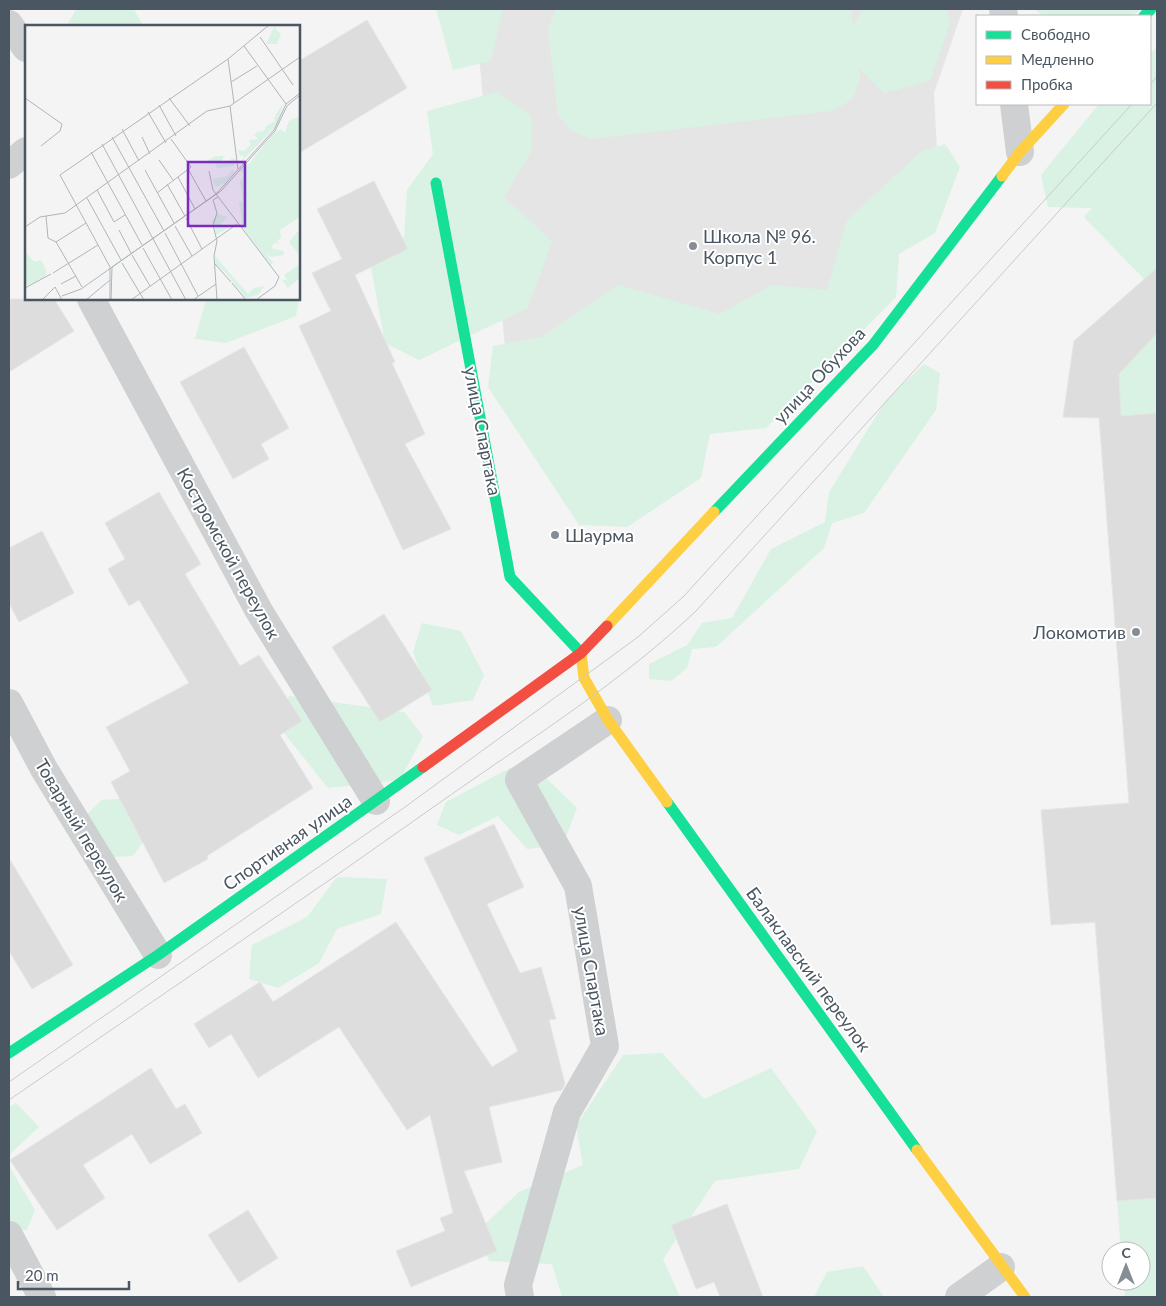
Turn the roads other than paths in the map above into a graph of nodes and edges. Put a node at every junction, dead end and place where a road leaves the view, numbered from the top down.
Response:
1 (9, 24) edge
2 (25, 47) edge
3 (1014, 105) edge
4 (1063, 105) edge
5 (1020, 152) junction
6 (436, 183) dead end
7 (92, 300) edge
8 (581, 653) junction
9 (9, 703) edge
10 (608, 720) junction
11 (376, 801) junction
12 (158, 955) junction
13 (9, 1052) edge
14 (9, 1235) edge
15 (1001, 1267) junction
16 (42, 1297) edge
17 (520, 1297) edge
18 (959, 1297) edge
19 (1025, 1297) edge

1 - 2 street
3 - 5 street
4 - 5 street, улица Обухова
5 - 8 street, улица Обухова
6 - 8 street, улица Спартака
7 - 11 street, Костромской переулок
8 - 10 street, Балаклавский переулок
8 - 11 street, Спортивная улица
9 - 12 street, Товарный переулок
10 - 15 street, Балаклавский переулок
10 - 17 street, улица Спартака
11 - 12 street, Спортивная улица
12 - 13 street, Спортивная улица
14 - 16 street
15 - 18 street
15 - 19 street, Балаклавский переулок

